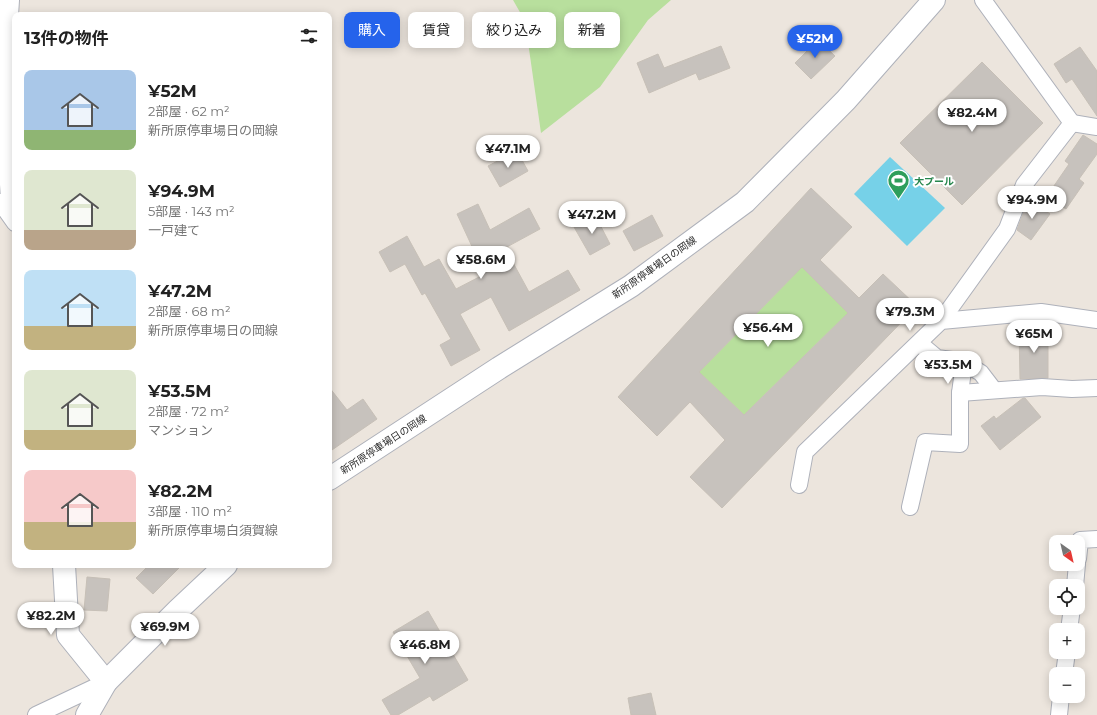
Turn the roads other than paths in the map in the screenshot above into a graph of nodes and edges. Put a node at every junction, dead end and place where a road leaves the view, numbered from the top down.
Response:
1 (8, 0) edge
2 (934, 0) edge
3 (983, 0) edge
4 (1072, 123) junction
5 (1097, 127) edge
6 (12, 198) edge
7 (0, 202) edge
8 (12, 219) edge
9 (1097, 320) edge
10 (941, 321) junction
11 (919, 343) junction
12 (964, 363) junction
13 (1097, 388) edge
14 (994, 390) junction
15 (960, 393) junction
16 (332, 477) edge
17 (799, 485) dead end
18 (910, 507) dead end
19 (1097, 539) edge
20 (1085, 540) edge
21 (64, 568) edge
22 (223, 568) edge
23 (106, 682) junction
24 (1060, 703) edge
25 (36, 715) edge
26 (87, 715) edge
27 (1059, 715) edge

1 - 6 main road
2 - 16 main road, 新所原停車場日の岡線
3 - 4 street
4 - 5 street
4 - 10 street
7 - 8 street
9 - 10 street
10 - 11 street
11 - 12 street
11 - 17 street
12 - 14 street
12 - 15 street
13 - 14 street
14 - 15 street
15 - 18 street
19 - 20 street
21 - 23 main road
22 - 23 main road
23 - 25 street
23 - 26 main road
24 - 27 street

